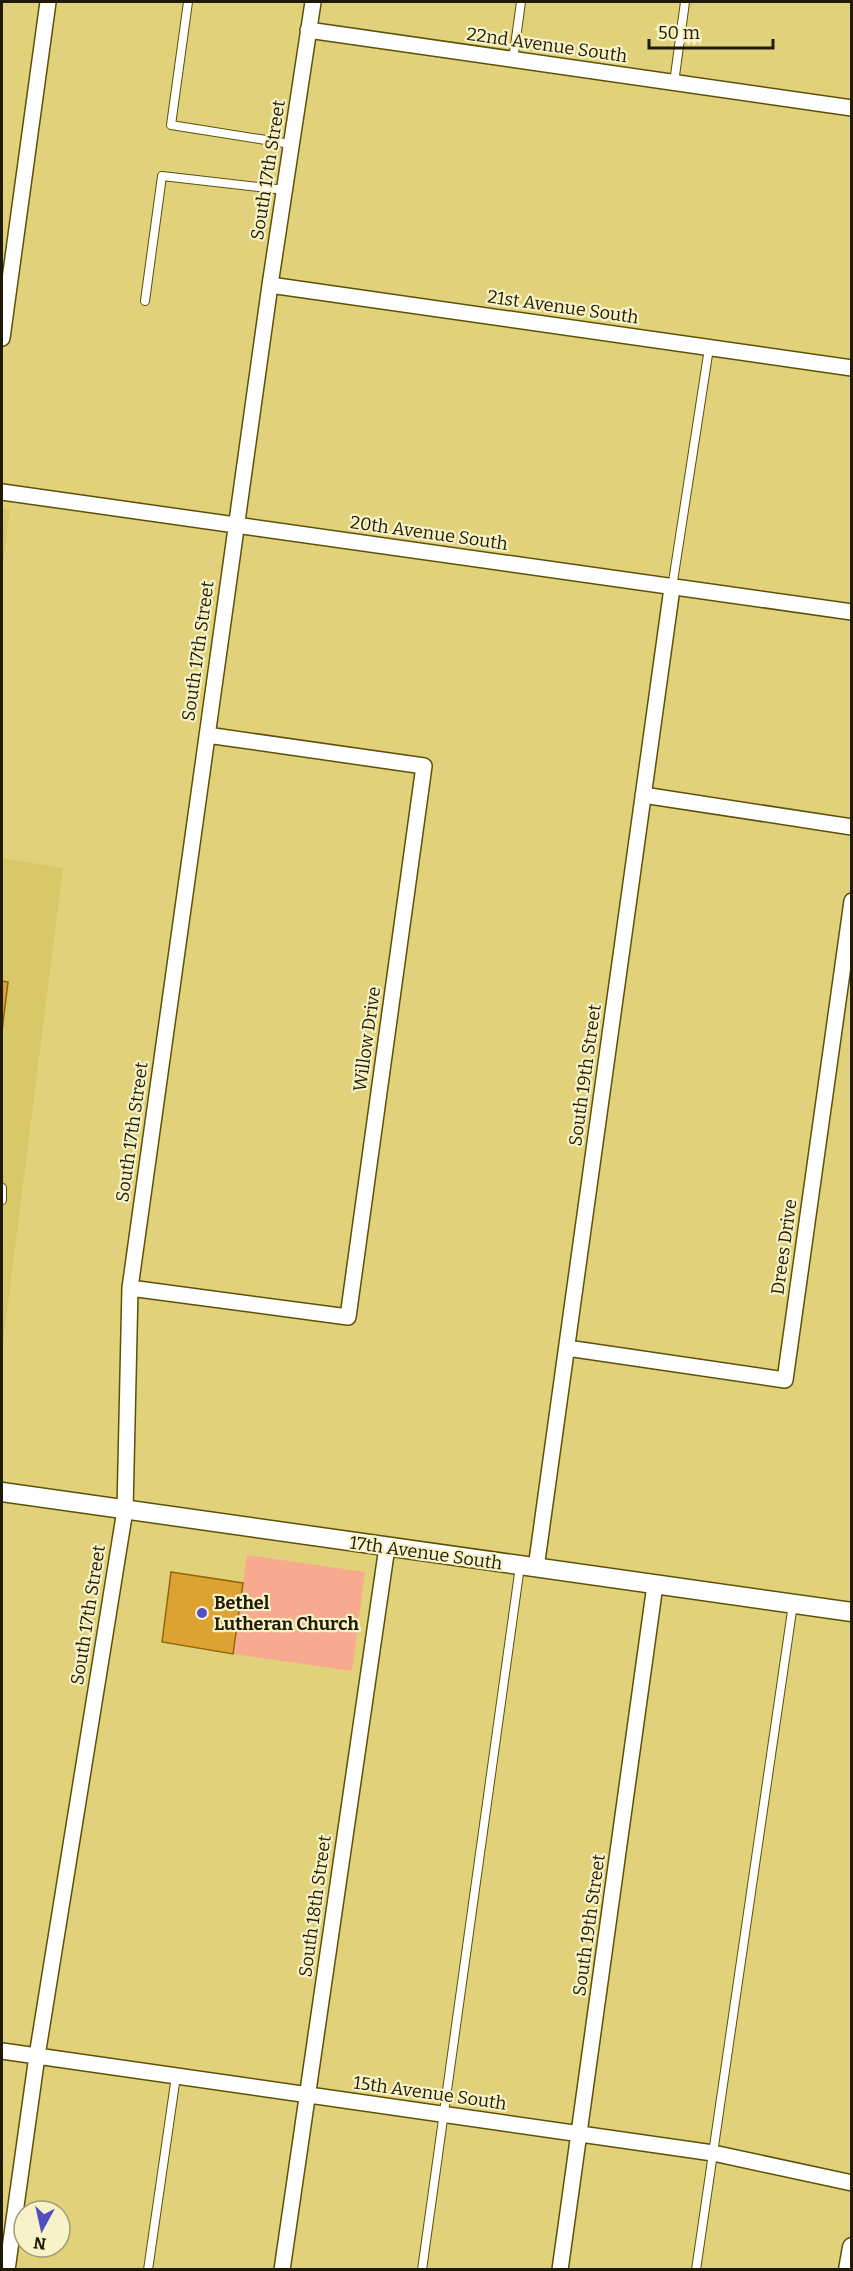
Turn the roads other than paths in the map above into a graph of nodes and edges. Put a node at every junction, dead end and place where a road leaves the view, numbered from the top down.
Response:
1 (48, 2) edge
2 (188, 2) edge
3 (313, 2) edge
4 (521, 2) edge
5 (685, 2) edge
6 (309, 30) junction
7 (513, 60) junction
8 (674, 83) junction
9 (852, 108) edge
10 (291, 144) junction
11 (285, 190) junction
12 (270, 285) junction
13 (145, 301) dead end
14 (2, 338) edge
15 (709, 348) junction
16 (852, 368) edge
17 (2, 492) edge
18 (236, 524) junction
19 (672, 588) junction
20 (852, 612) edge
21 (207, 735) junction
22 (643, 795) junction
23 (852, 827) edge
24 (852, 901) edge
25 (2, 1189) edge
26 (2, 1200) edge
27 (130, 1288) junction
28 (567, 1348) junction
29 (2, 1492) edge
30 (125, 1510) junction
31 (387, 1547) junction
32 (528, 1567) junction
33 (655, 1585) junction
34 (793, 1604) junction
35 (852, 1612) edge
36 (2, 2051) edge
37 (37, 2056) junction
38 (176, 2076) junction
39 (307, 2095) junction
40 (444, 2114) junction
41 (580, 2134) junction
42 (713, 2153) junction
43 (852, 2183) edge
44 (852, 2247) edge
45 (7, 2270) edge
46 (148, 2270) edge
47 (282, 2270) edge
48 (422, 2270) edge
49 (560, 2270) edge
50 (696, 2270) edge
51 (848, 2270) edge

1 - 14 street
2 - 10 lane
3 - 6 street, South 17th Street
4 - 7 lane
5 - 8 lane
6 - 7 street, 22nd Avenue South
6 - 10 street, South 17th Street
7 - 8 street, 22nd Avenue South
8 - 9 street, 22nd Avenue South
10 - 11 street, South 17th Street
11 - 12 street, South 17th Street
11 - 13 lane
12 - 15 street, 21st Avenue South
12 - 18 street, South 17th Street
15 - 16 street, 21st Avenue South
15 - 19 lane
17 - 18 street, 20th Avenue South
18 - 19 street, 20th Avenue South
18 - 21 street, South 17th Street
19 - 20 street, 20th Avenue South
19 - 22 street, South 19th Street
21 - 27 street, South 17th Street
21 - 27 street, Willow Drive
22 - 23 street
22 - 28 street, South 19th Street
24 - 28 street, Drees Drive
25 - 26 lane
27 - 30 street, South 17th Street
28 - 32 street, South 19th Street
29 - 30 street, 17th Avenue South
30 - 31 street, 17th Avenue South
30 - 37 street, South 17th Street
31 - 32 street, 17th Avenue South
31 - 39 street, South 18th Street
32 - 33 street, 17th Avenue South
32 - 40 lane
33 - 34 street, 17th Avenue South
33 - 41 street, South 19th Street
34 - 35 street, 17th Avenue South
34 - 42 lane
36 - 37 street, 15th Avenue South
37 - 38 street, 15th Avenue South
37 - 45 street, South 17th Street
38 - 39 street, 15th Avenue South
38 - 46 lane
39 - 40 street, 15th Avenue South
39 - 47 street, South 18th Street
40 - 41 street, 15th Avenue South
40 - 48 lane
41 - 42 street, 15th Avenue South
41 - 49 street, South 19th Street
42 - 43 street, 15th Avenue South
42 - 50 lane
44 - 51 street

